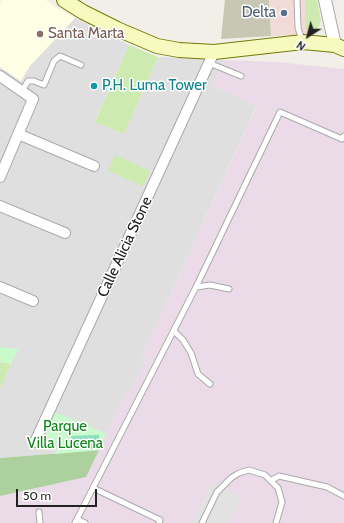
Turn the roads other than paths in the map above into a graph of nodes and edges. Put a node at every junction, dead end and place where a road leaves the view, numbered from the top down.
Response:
1 (64, 0) edge
2 (297, 0) edge
3 (325, 0) edge
4 (303, 42) junction
5 (340, 47) edge
6 (211, 57) junction
7 (81, 65) dead end
8 (0, 76) edge
9 (241, 76) dead end
10 (22, 91) junction
11 (18, 134) junction
12 (344, 136) edge
13 (94, 166) dead end
14 (0, 177) edge
15 (0, 206) edge
16 (64, 233) dead end
17 (0, 287) edge
18 (196, 287) junction
19 (229, 289) dead end
20 (33, 301) dead end
21 (174, 331) junction
22 (210, 384) dead end
23 (35, 442) dead end
24 (272, 480) junction
25 (93, 488) junction
26 (344, 496) edge
27 (39, 512) dead end
28 (76, 521) edge
29 (40, 523) edge
30 (85, 523) edge
31 (159, 523) edge
32 (202, 523) edge
33 (276, 523) edge

1 - 6 main road
2 - 4 lane
3 - 5 street
4 - 5 main road
4 - 6 main road
6 - 9 lane
6 - 23 street, Calle Alicia Stone
7 - 10 lane
8 - 10 street
10 - 11 street
11 - 13 street
11 - 14 street
12 - 18 lane
15 - 16 street
17 - 20 street
18 - 19 lane
18 - 21 lane
21 - 22 lane
21 - 25 lane
24 - 26 lane
24 - 32 lane
24 - 33 lane
25 - 28 lane
25 - 31 lane
27 - 29 lane
28 - 30 lane

